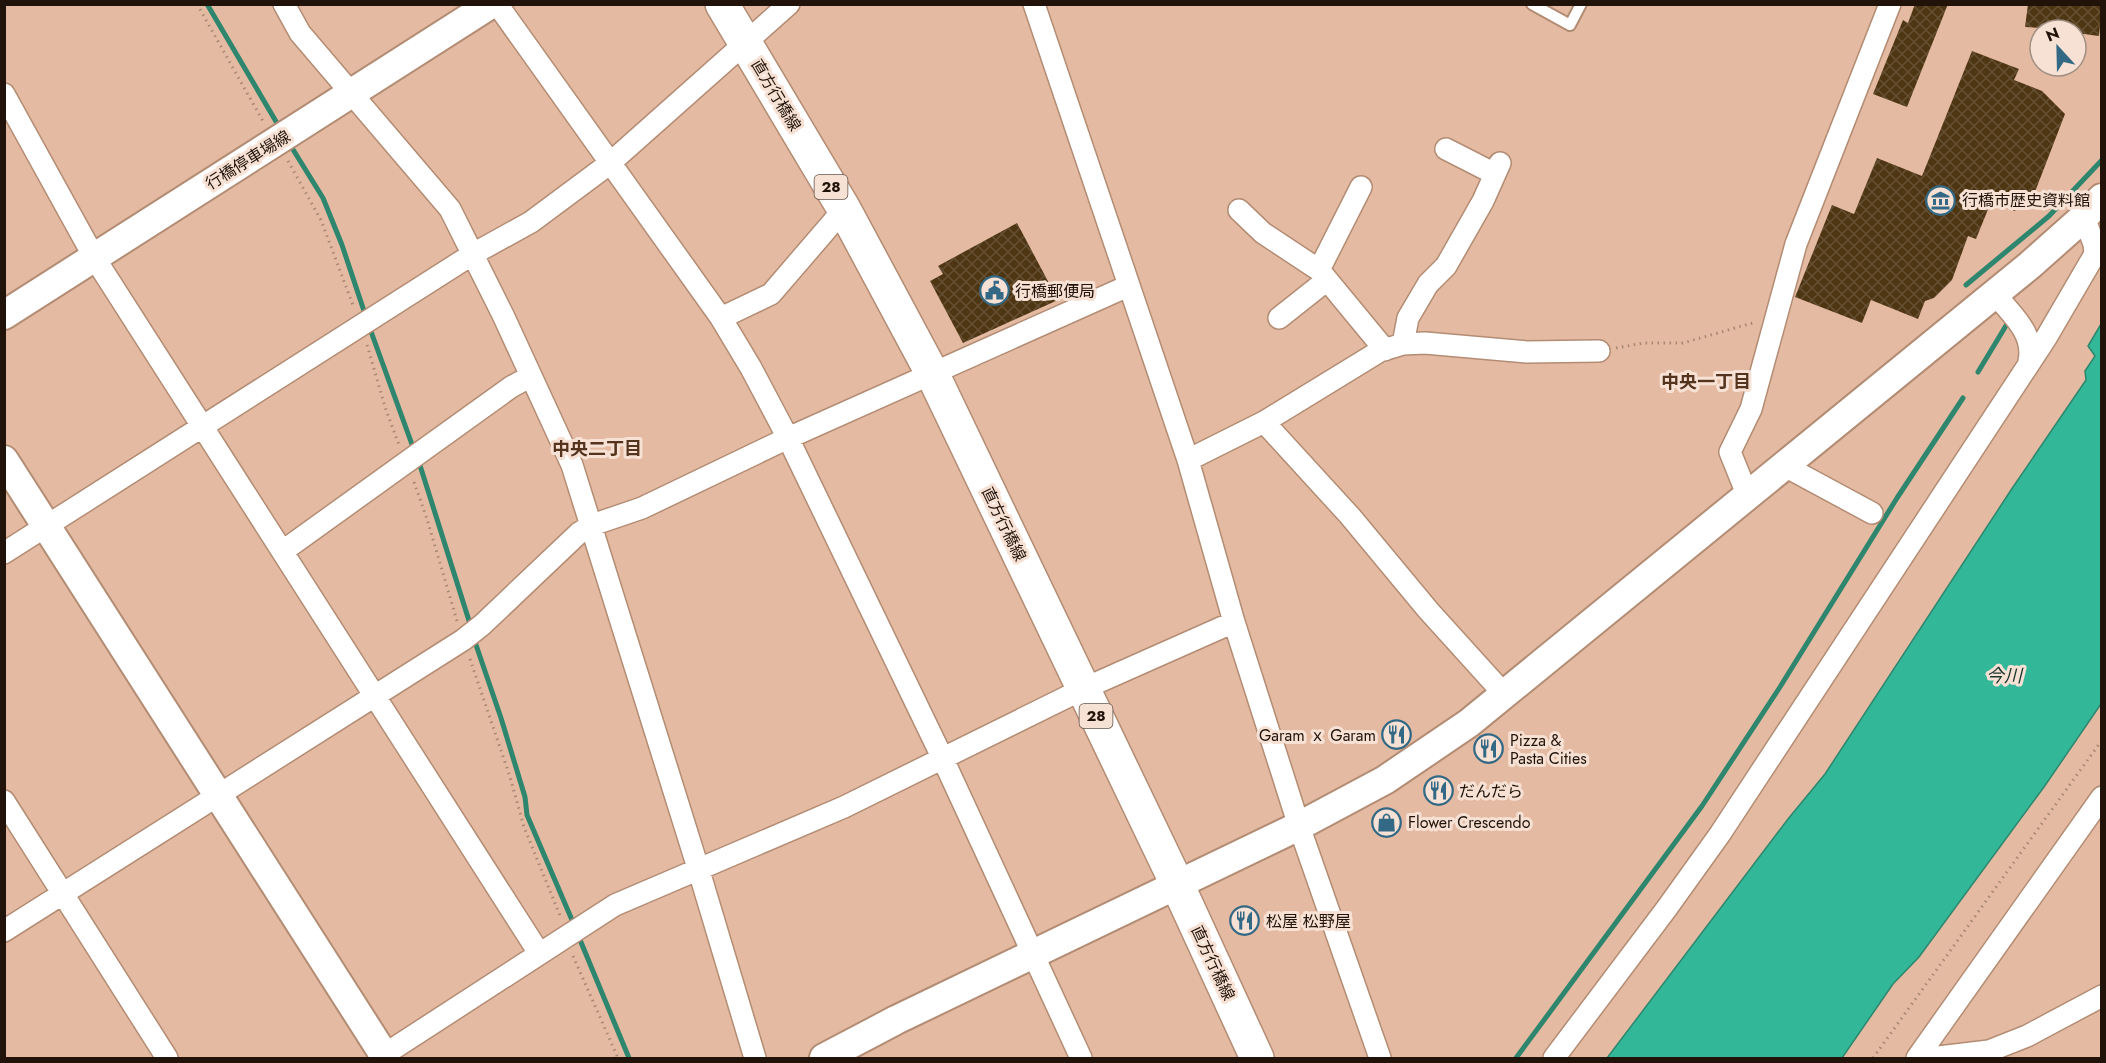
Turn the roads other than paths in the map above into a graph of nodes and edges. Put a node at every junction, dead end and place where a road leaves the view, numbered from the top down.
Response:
1 (284, 4) edge
2 (491, 4) edge
3 (497, 4) edge
4 (722, 4) edge
5 (789, 4) edge
6 (1034, 4) edge
7 (1532, 4) edge
8 (1581, 4) edge
9 (1890, 4) edge
10 (746, 43) junction
11 (4, 94) edge
12 (351, 94) junction
13 (1446, 148) dead end
14 (609, 164) junction
15 (1361, 187) dead end
16 (2093, 208) edge
17 (844, 209) junction
18 (1239, 210) dead end
19 (473, 254) junction
20 (94, 257) junction
21 (1323, 275) junction
22 (1128, 286) junction
23 (1995, 294) junction
24 (4, 315) edge
25 (721, 318) junction
26 (1280, 318) dead end
27 (1394, 347) junction
28 (1599, 351) road end
29 (2029, 361) junction
30 (933, 375) junction
31 (531, 376) junction
32 (1264, 422) junction
33 (203, 426) junction
34 (788, 438) junction
35 (4, 460) edge
36 (1188, 460) junction
37 (1783, 465) junction
38 (1747, 495) junction
39 (1872, 513) dead end
40 (592, 525) junction
41 (47, 526) junction
42 (283, 551) junction
43 (4, 554) edge
44 (1234, 622) junction
45 (1083, 688) junction
46 (1504, 694) junction
47 (375, 695) junction
48 (942, 757) junction
49 (219, 796) junction
50 (2102, 797) edge
51 (4, 801) edge
52 (1299, 826) junction
53 (699, 871) junction
54 (1177, 884) junction
55 (63, 894) junction
56 (4, 931) edge
57 (539, 953) junction
58 (1032, 954) junction
59 (2102, 996) edge
60 (383, 1057) edge
61 (167, 1059) edge
62 (755, 1059) edge
63 (824, 1059) edge
64 (1081, 1059) edge
65 (1257, 1059) edge
66 (1380, 1059) edge
67 (1554, 1059) edge
68 (1917, 1059) edge
69 (1930, 1059) edge

1 - 12 street
2 - 12 street, 行橋停車場線
3 - 14 street
4 - 10 main road, 直方行橋線 / 28
5 - 10 street
6 - 22 street
7 - 8 lane
9 - 38 street
10 - 14 street
10 - 17 main road, 直方行橋線 / 28
11 - 20 street
12 - 19 street
12 - 20 street, 行橋停車場線
13 - 27 street
14 - 19 street
14 - 25 street
15 - 21 street
16 - 23 street
16 - 29 street
17 - 25 street
17 - 30 main road, 直方行橋線 / 28
18 - 21 street
19 - 31 street
19 - 33 street
20 - 24 street, 行橋停車場線
20 - 33 street
21 - 26 street
21 - 27 street
22 - 30 street
22 - 36 street
23 - 29 street
23 - 37 street
25 - 34 street
27 - 28 street
27 - 32 street
29 - 67 street
30 - 34 street
30 - 45 main road, 直方行橋線 / 28
31 - 40 street
31 - 42 street
32 - 36 street
32 - 46 street
33 - 41 street
33 - 42 street
34 - 40 street
34 - 48 street
35 - 41 street
36 - 44 street
37 - 38 street
37 - 39 street
38 - 46 street
40 - 47 street
40 - 53 street
41 - 43 street
41 - 49 street
42 - 47 street
44 - 45 street
44 - 52 street
45 - 48 street
45 - 54 main road, 直方行橋線 / 28
46 - 52 street
47 - 49 street
47 - 57 street
48 - 53 street
48 - 58 street
49 - 55 street
49 - 60 street
50 - 68 street
51 - 55 street
52 - 54 street
52 - 66 street
53 - 57 street
53 - 62 street
54 - 58 street
54 - 65 main road, 直方行橋線 / 28
55 - 56 street
55 - 61 street
57 - 60 street
58 - 63 street
58 - 64 street
59 - 69 street

